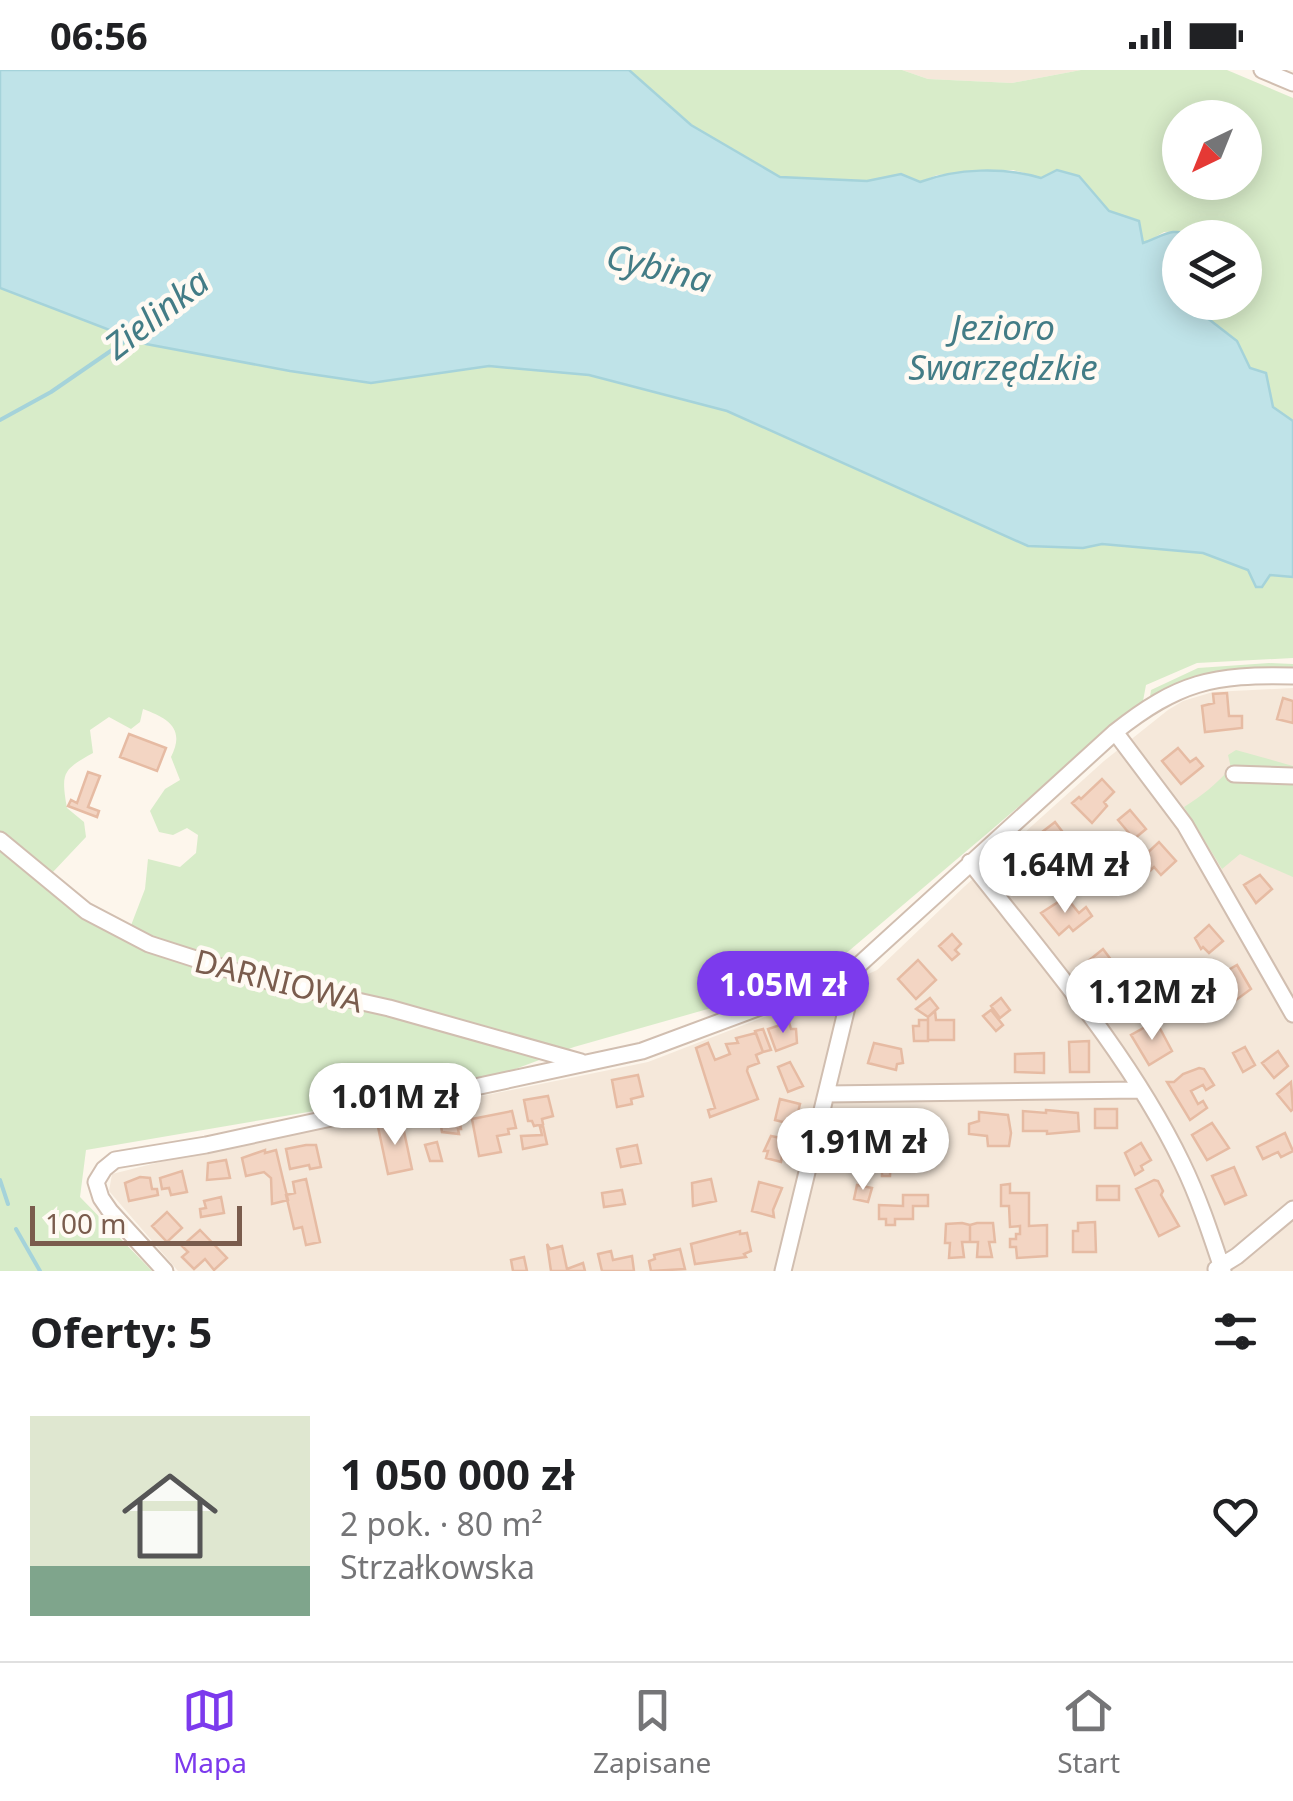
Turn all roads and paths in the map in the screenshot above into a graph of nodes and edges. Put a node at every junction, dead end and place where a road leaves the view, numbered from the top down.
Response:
1 (1262, 70) edge
2 (1293, 82) edge
3 (1293, 676) edge
4 (1115, 732) junction
5 (1234, 774) dead end
6 (1293, 776) edge
7 (0, 840) edge
8 (970, 862) junction
9 (849, 974) junction
10 (1293, 1014) edge
11 (586, 1064) junction
12 (1140, 1090) junction
13 (826, 1094) junction
14 (1293, 1208) edge
15 (1219, 1269) edge
16 (165, 1271) edge
17 (784, 1271) edge

1 - 2 street
3 - 4 street
4 - 8 street
4 - 10 street
5 - 6 street
7 - 11 street, DARNIOWA
8 - 9 street
8 - 12 street
9 - 11 street
9 - 13 street
11 - 16 street
12 - 13 street
12 - 15 street
13 - 17 street
14 - 15 street

